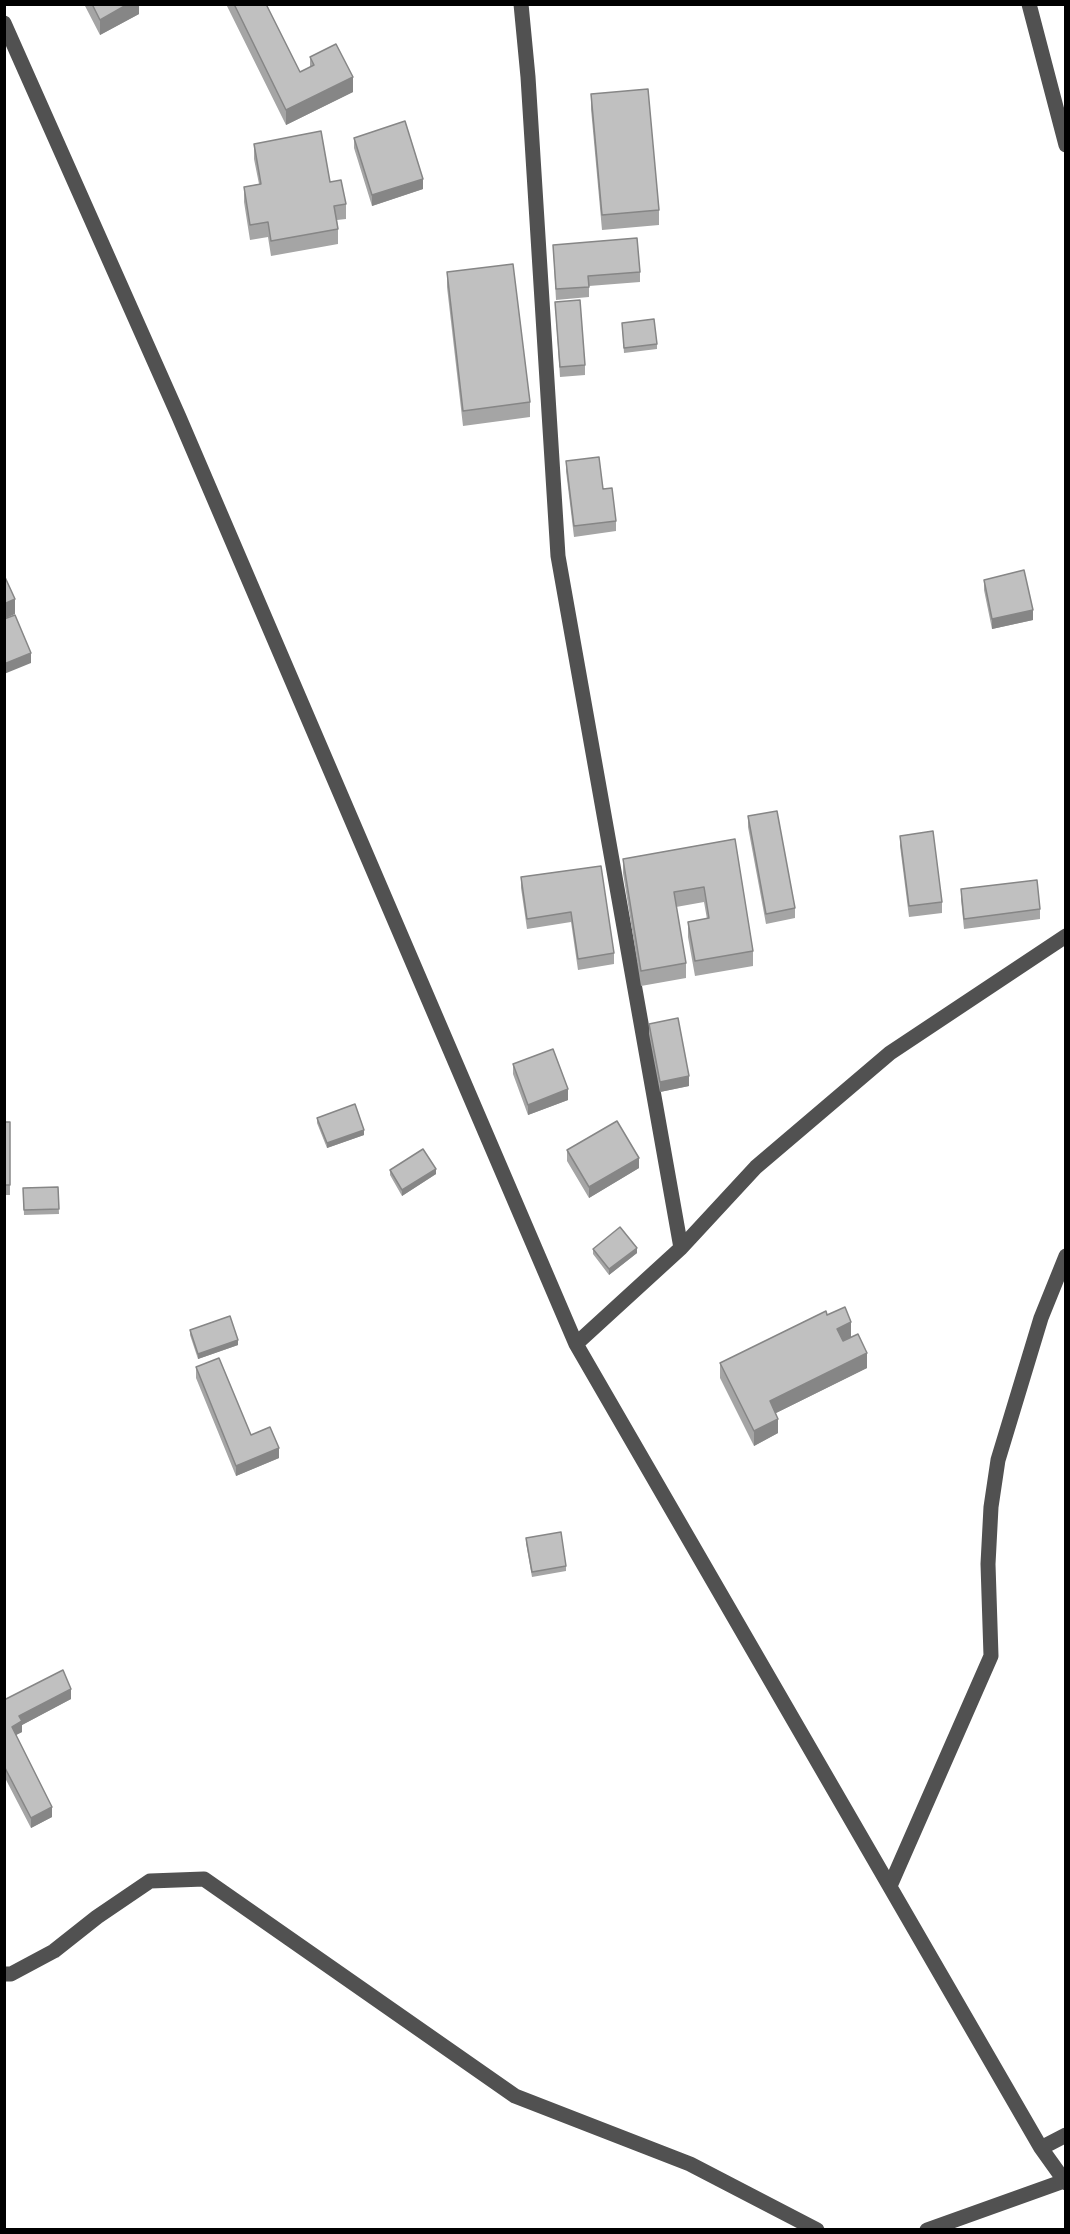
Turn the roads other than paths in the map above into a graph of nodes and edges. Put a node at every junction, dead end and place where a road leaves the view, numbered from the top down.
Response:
1 (521, 4) edge
2 (1029, 4) edge
3 (4, 23) edge
4 (1065, 145) edge
5 (1065, 936) edge
6 (681, 1248) junction
7 (1065, 1256) edge
8 (576, 1344) junction
9 (890, 1886) junction
10 (4, 1974) edge
11 (1065, 2135) edge
12 (1041, 2148) junction
13 (1065, 2182) edge
14 (818, 2229) edge
15 (927, 2229) edge

1 - 6 street
2 - 4 street
3 - 8 street
5 - 6 street
6 - 8 street
7 - 9 street
8 - 9 street
9 - 12 street
10 - 14 street
11 - 12 street
12 - 13 street
13 - 15 street

